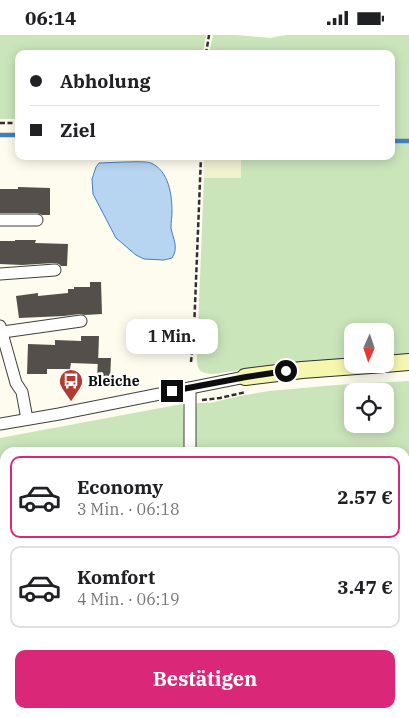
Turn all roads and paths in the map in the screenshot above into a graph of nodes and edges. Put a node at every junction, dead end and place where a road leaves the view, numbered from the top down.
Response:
1 (209, 35) edge
2 (207, 50) edge
3 (0, 123) edge
4 (15, 123) edge
5 (201, 160) edge
6 (0, 220) edge
7 (37, 220) dead end
8 (55, 270) dead end
9 (0, 274) edge
10 (81, 321) dead end
11 (1, 329) edge
12 (3, 348) edge
13 (191, 361) dead end
14 (409, 362) edge
15 (394, 363) edge
16 (344, 367) edge
17 (249, 384) junction
18 (190, 387) junction
19 (190, 402) junction
20 (27, 419) junction
21 (0, 424) edge
22 (190, 447) edge

1 - 2 path
3 - 4 path
5 - 13 path
6 - 7 street
8 - 9 street
10 - 11 street
11 - 12 street
12 - 20 street
14 - 15 street
16 - 17 street
17 - 18 street
17 - 19 path
18 - 19 street
18 - 20 street
19 - 22 street
20 - 21 street

